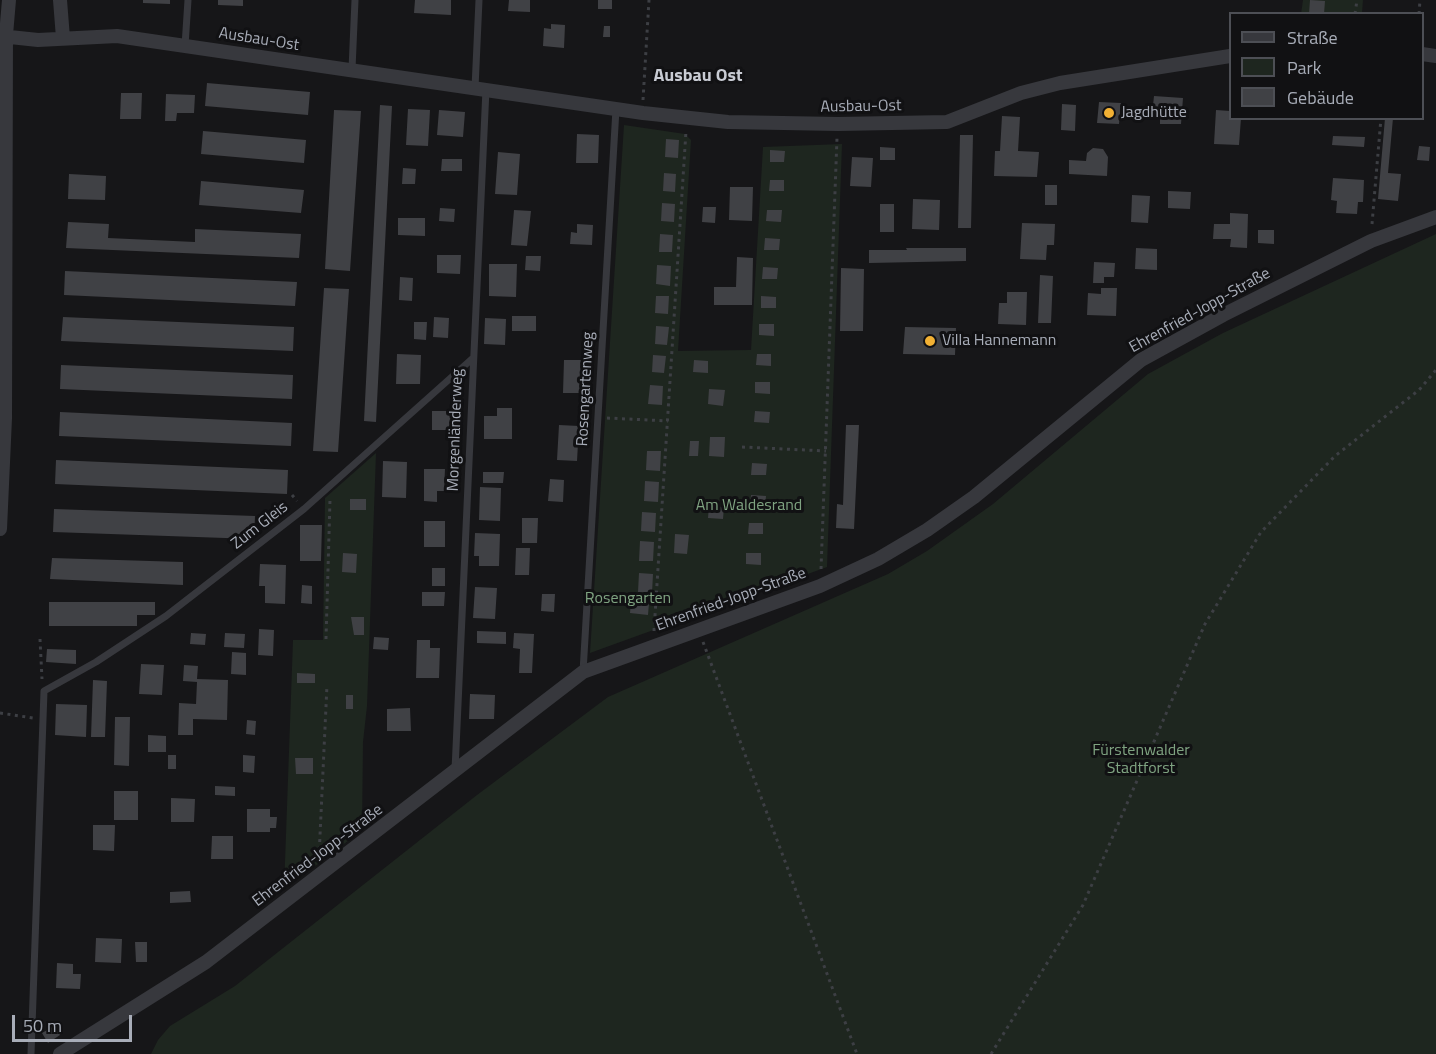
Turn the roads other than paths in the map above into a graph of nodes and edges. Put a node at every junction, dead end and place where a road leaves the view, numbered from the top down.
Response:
1 (9, 0) edge
2 (60, 0) edge
3 (188, 0) edge
4 (355, 0) edge
5 (479, 0) edge
6 (3, 35) edge
7 (63, 38) junction
8 (185, 46) junction
9 (1229, 56) edge
10 (352, 69) junction
11 (480, 89) junction
12 (616, 109) junction
13 (1436, 217) edge
14 (472, 358) junction
15 (2, 418) edge
16 (0, 529) edge
17 (584, 672) junction
18 (455, 772) junction
19 (31, 1054) edge
20 (60, 1054) edge

1 - 6 street
2 - 7 street
3 - 8 lane
4 - 10 lane
5 - 11 lane
6 - 7 street, Ausbau-Ost
6 - 15 street
7 - 8 street, Ausbau-Ost
8 - 10 street, Ausbau-Ost
9 - 12 street, Ausbau-Ost
10 - 11 street, Ausbau-Ost
11 - 12 street, Ausbau-Ost
11 - 14 lane, Morgenländerweg
12 - 17 lane, Rosengartenweg
13 - 17 street, Ehrenfried-Jopp-Straße
14 - 18 lane, Morgenländerweg
14 - 19 lane, Zum Gleis
15 - 16 street
17 - 18 street, Ehrenfried-Jopp-Straße
18 - 20 street, Ehrenfried-Jopp-Straße

